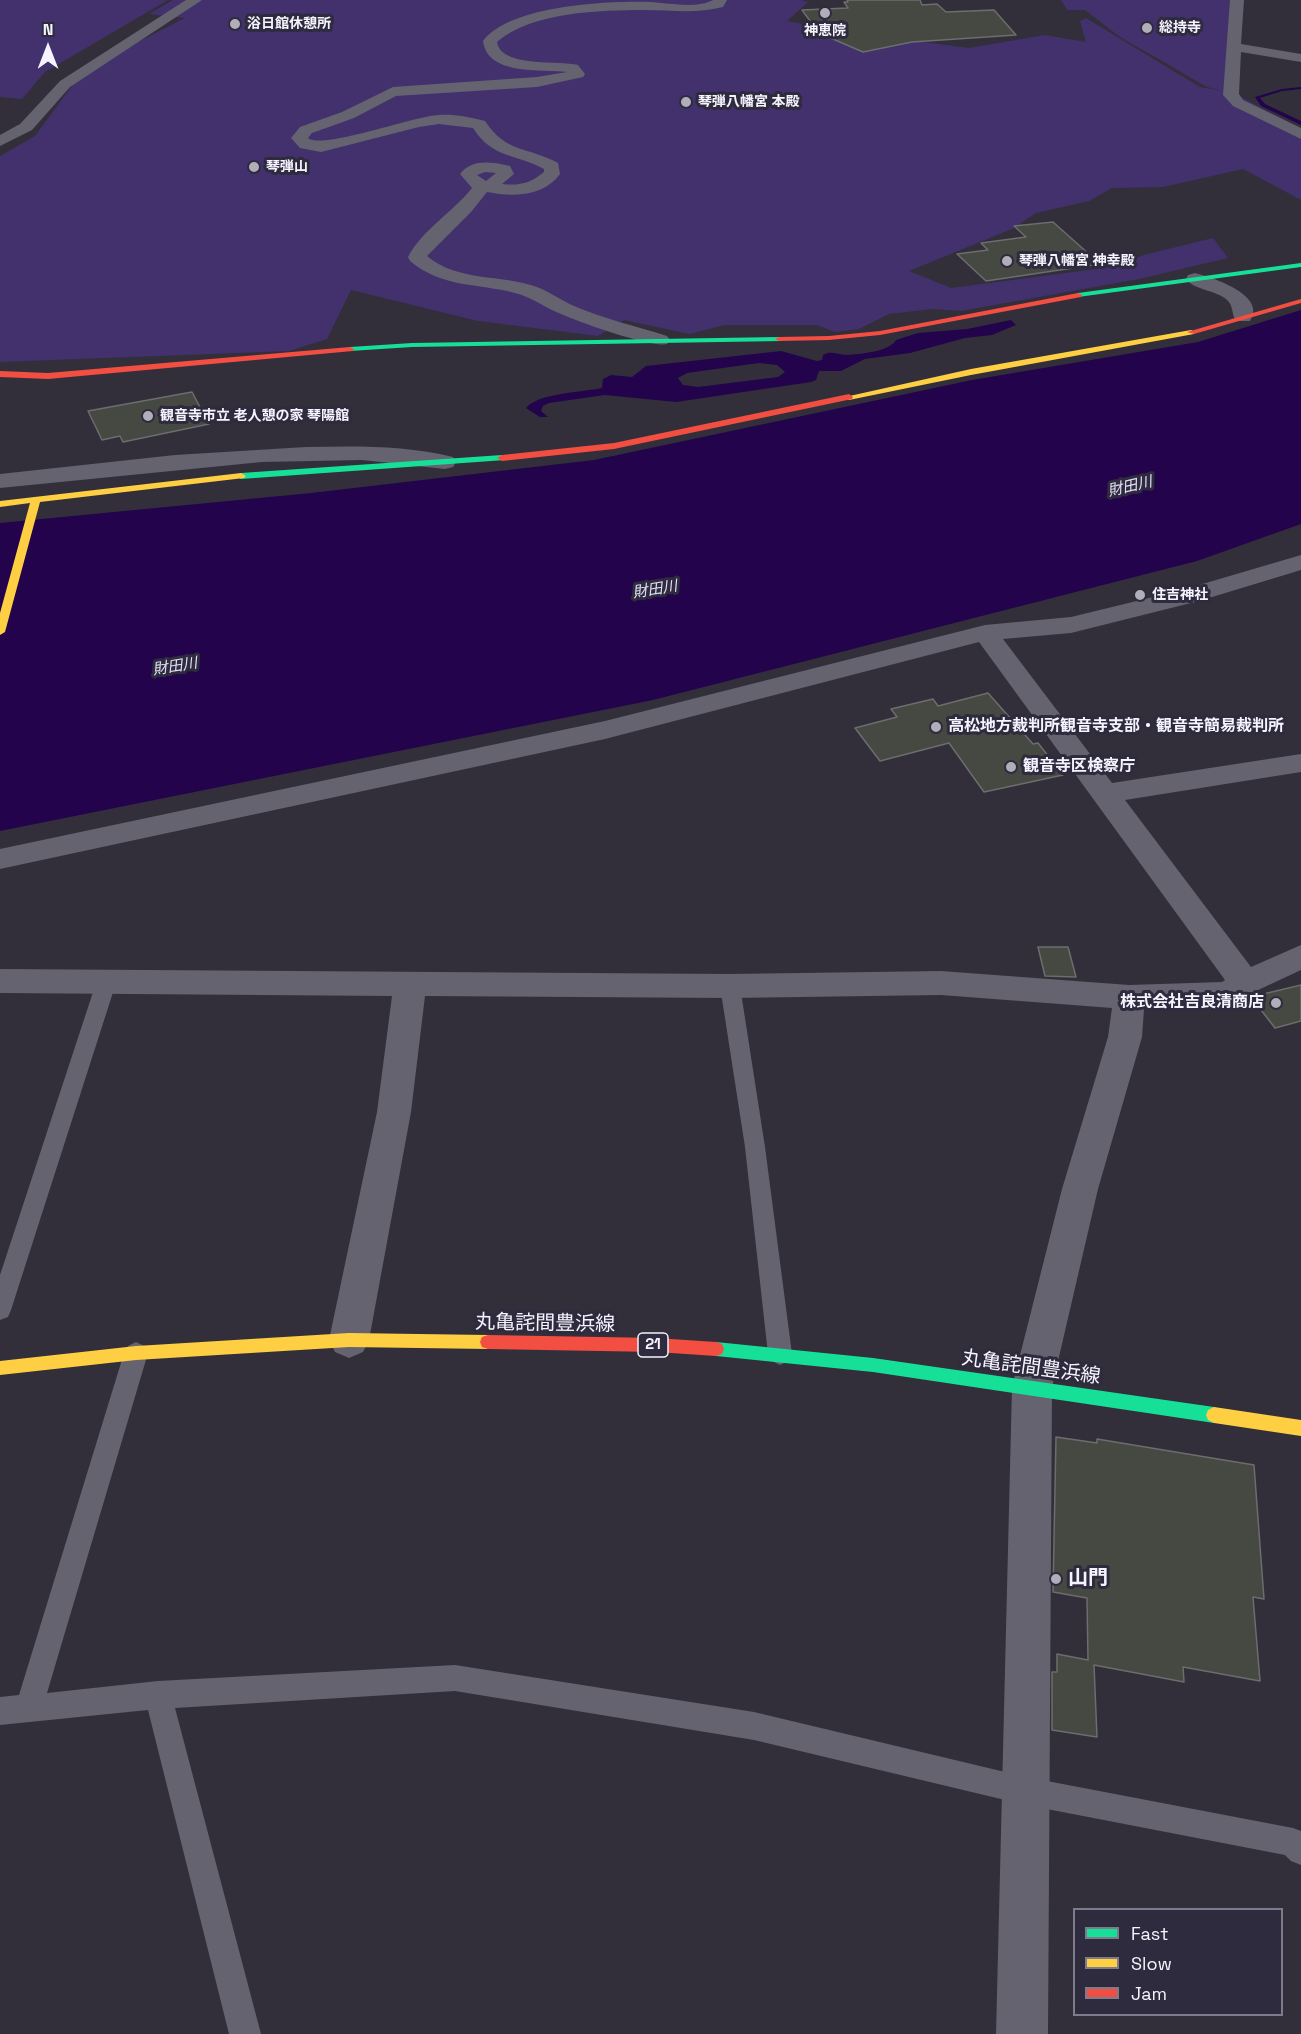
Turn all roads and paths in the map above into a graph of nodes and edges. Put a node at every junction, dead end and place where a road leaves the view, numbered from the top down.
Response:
1 (195, 0) edge
2 (720, 0) edge
3 (1237, 0) edge
4 (1235, 47) junction
5 (1301, 58) edge
6 (1301, 134) edge
7 (0, 141) edge
8 (1301, 266) edge
9 (1218, 276) junction
10 (1195, 279) junction
11 (1301, 301) edge
12 (1273, 309) junction
13 (1243, 317) junction
14 (660, 340) junction
15 (0, 374) edge
16 (445, 462) junction
17 (0, 481) edge
18 (0, 504) edge
19 (35, 507) junction
20 (1301, 562) edge
21 (0, 632) edge
22 (985, 633) junction
23 (1301, 763) edge
24 (1105, 794) junction
25 (0, 859) edge
26 (1301, 957) edge
27 (0, 981) edge
28 (410, 982) junction
29 (106, 983) junction
30 (1245, 983) junction
31 (730, 986) junction
32 (1129, 997) junction
33 (0, 1310) edge
34 (349, 1340) junction
35 (136, 1353) junction
36 (780, 1354) junction
37 (0, 1368) edge
38 (1032, 1387) junction
39 (1301, 1428) edge
40 (158, 1695) junction
41 (29, 1708) junction
42 (0, 1711) edge
43 (1026, 1791) junction
44 (1301, 1851) edge
45 (245, 2034) edge
46 (1022, 2034) edge

1 - 7 street
2 - 14 street
3 - 4 street
4 - 5 street
4 - 6 street
8 - 9 street
9 - 10 street
9 - 12 street
10 - 13 street
10 - 14 street
11 - 12 street
12 - 13 street
13 - 16 street
14 - 15 street
16 - 17 street
16 - 19 street
18 - 19 street
19 - 21 street
20 - 22 street
22 - 24 street
22 - 25 street
23 - 24 street
24 - 30 street
26 - 30 street
27 - 29 street
28 - 29 street
28 - 31 street
28 - 34 street
29 - 33 lane
30 - 32 street
31 - 32 street
31 - 36 lane
32 - 38 street
34 - 35 street, 丸亀詫間豊浜線 / 21
34 - 36 street, 丸亀詫間豊浜線 / 21
35 - 37 street, 丸亀詫間豊浜線 / 21
35 - 41 lane
36 - 38 street, 丸亀詫間豊浜線 / 21
38 - 39 street, 丸亀詫間豊浜線 / 21
38 - 43 street
40 - 41 lane
40 - 43 lane
40 - 45 lane
41 - 42 lane
43 - 44 lane
43 - 46 street

